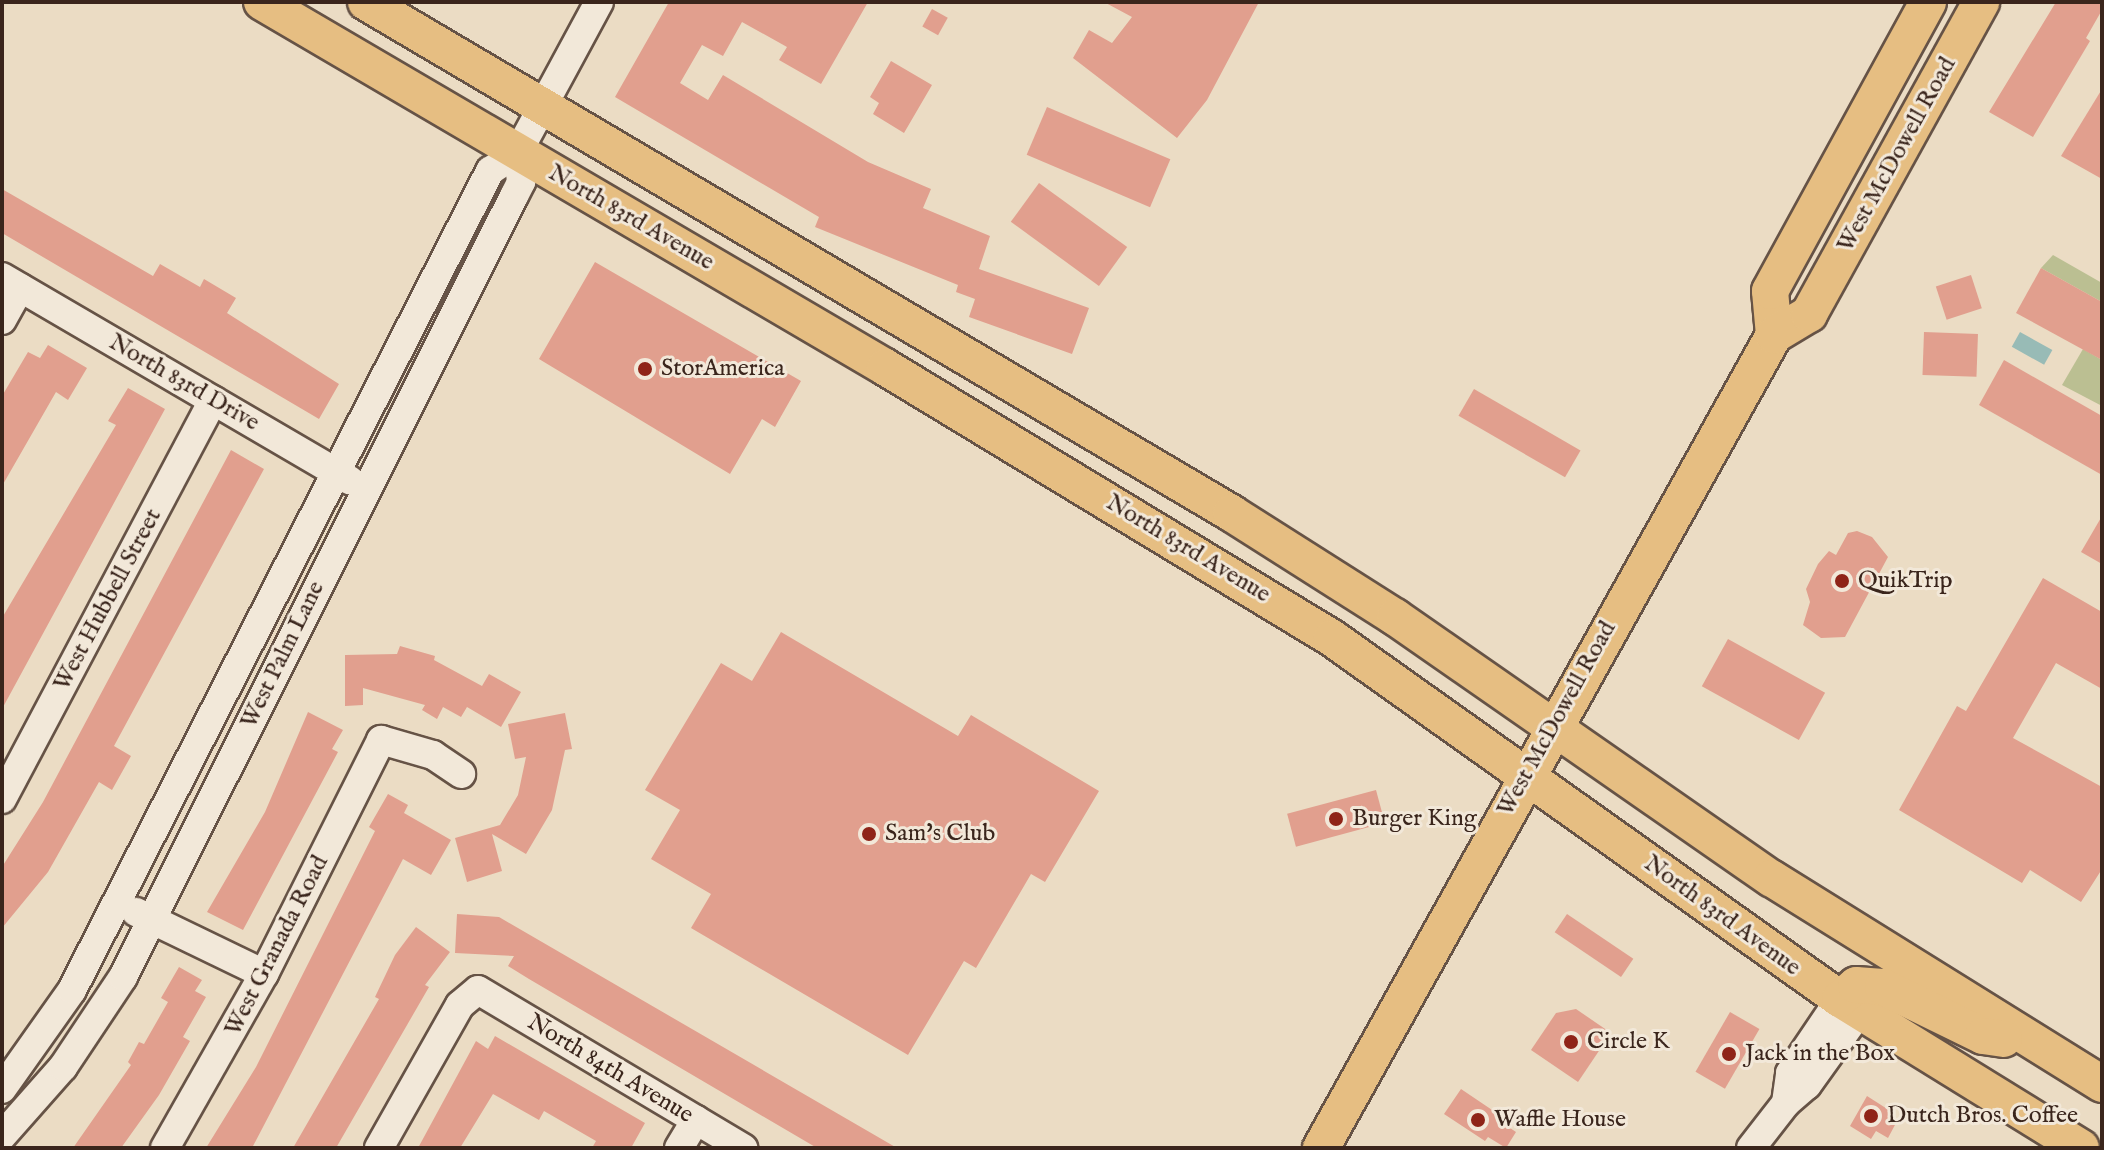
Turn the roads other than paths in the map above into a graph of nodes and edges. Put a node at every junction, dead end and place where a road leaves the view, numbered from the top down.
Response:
1 (262, 2) edge
2 (366, 2) edge
3 (599, 2) edge
4 (1928, 2) edge
5 (1981, 2) edge
6 (543, 104) junction
7 (518, 152) junction
8 (11, 282) edge
9 (2, 320) edge
10 (910, 322) junction
11 (1774, 335) junction
12 (885, 367) junction
13 (213, 400) junction
14 (336, 472) junction
15 (365, 488) junction
16 (1553, 725) junction
17 (1527, 772) junction
18 (461, 774) dead end
19 (2, 799) edge
20 (117, 903) junction
21 (151, 920) junction
22 (264, 974) junction
23 (1850, 1005) junction
24 (2033, 1042) junction
25 (2090, 1076) edge
26 (2, 1089) edge
27 (696, 1120) junction
28 (2, 1136) edge
29 (165, 1148) edge
30 (379, 1148) edge
31 (679, 1148) edge
32 (743, 1148) edge
33 (1321, 1148) edge
34 (1751, 1148) edge
35 (2081, 1148) edge

1 - 7 main road, North 83rd Avenue
2 - 6 main road
3 - 6 street, West Palm Lane
4 - 11 main road, West McDowell Road
5 - 11 main road, West McDowell Road
6 - 7 street, West Palm Lane
6 - 10 main road
7 - 12 main road, North 83rd Avenue
7 - 14 street, West Palm Lane
7 - 15 street, West Palm Lane
8 - 9 street
8 - 13 street, North 83rd Drive
10 - 12 main road
10 - 16 main road
11 - 16 main road, West McDowell Road
12 - 17 main road, North 83rd Avenue
13 - 14 street, North 83rd Drive
13 - 19 street, West Hubbell Street
14 - 15 street, North 83rd Drive
14 - 20 street, West Palm Lane
15 - 21 street, West Palm Lane
16 - 17 main road, West McDowell Road
16 - 24 main road
17 - 23 main road, North 83rd Avenue
17 - 33 main road, West McDowell Road
18 - 22 street, West Granada Road
20 - 21 street
20 - 26 street, West Palm Lane
21 - 22 street
21 - 28 street, West Palm Lane
22 - 29 street, West Granada Road
23 - 24 main road
23 - 34 street
23 - 35 main road, North 83rd Avenue
24 - 25 main road
27 - 30 street, North 84th Avenue
27 - 31 street
27 - 32 street, North 84th Avenue

